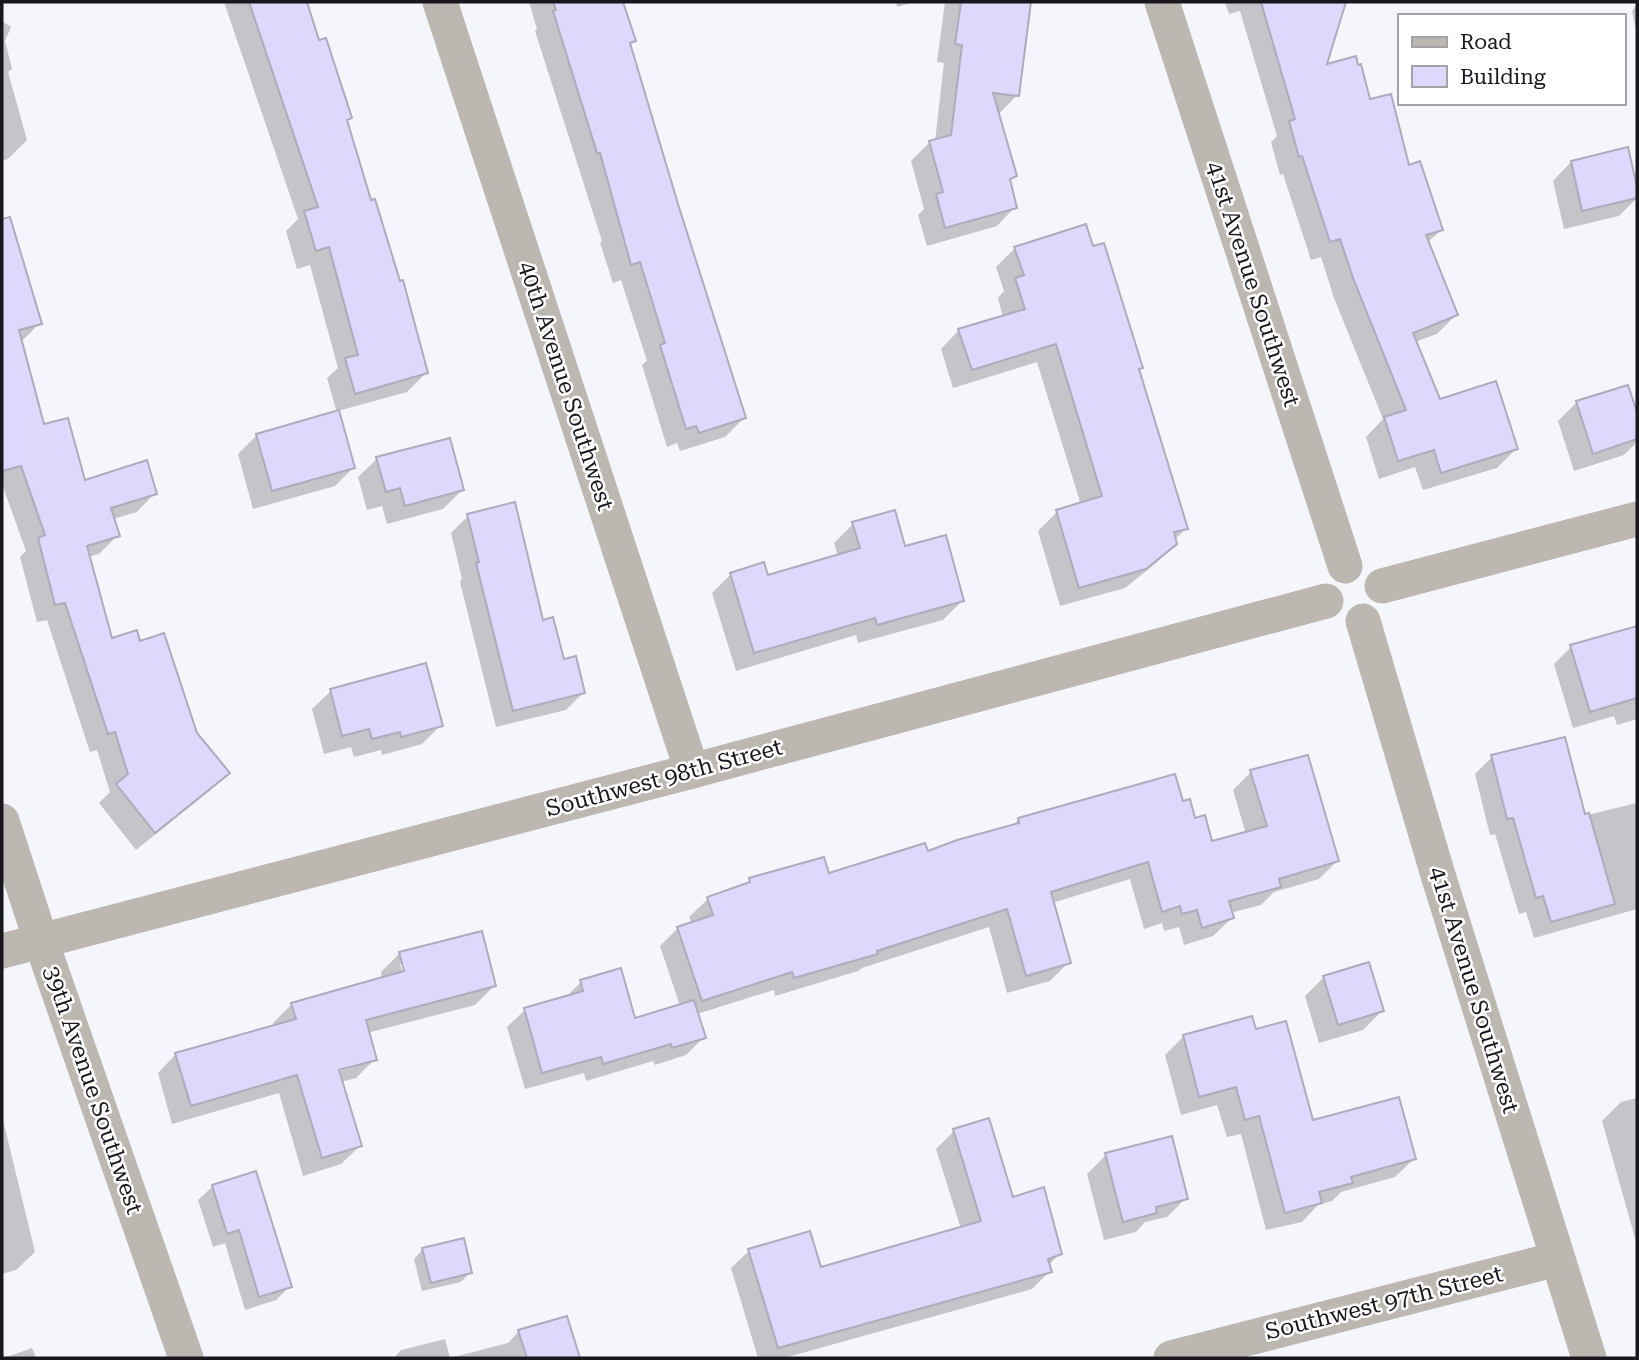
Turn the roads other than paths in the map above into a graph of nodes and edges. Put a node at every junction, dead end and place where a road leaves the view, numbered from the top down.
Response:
1 (440, 2) edge
2 (1162, 2) edge
3 (1637, 519) edge
4 (1345, 566) junction
5 (1382, 586) junction
6 (1326, 601) junction
7 (1363, 621) junction
8 (692, 771) junction
9 (2, 821) edge
10 (41, 941) junction
11 (2, 951) edge
12 (1557, 1259) junction
13 (186, 1358) edge
14 (1171, 1358) edge
15 (1589, 1358) edge

1 - 8 street, 40th Avenue Southwest
2 - 4 street, 41st Avenue Southwest
3 - 5 street
4 - 5 street
4 - 6 street
5 - 7 street
6 - 7 street
6 - 8 street, Southwest 98th Street
7 - 12 street, 41st Avenue Southwest
8 - 10 street, Southwest 98th Street
9 - 10 street, 39th Avenue Southwest
10 - 11 street, Southwest 98th Street
10 - 13 street, 39th Avenue Southwest
12 - 14 street, Southwest 97th Street
12 - 15 street, 41st Avenue Southwest

